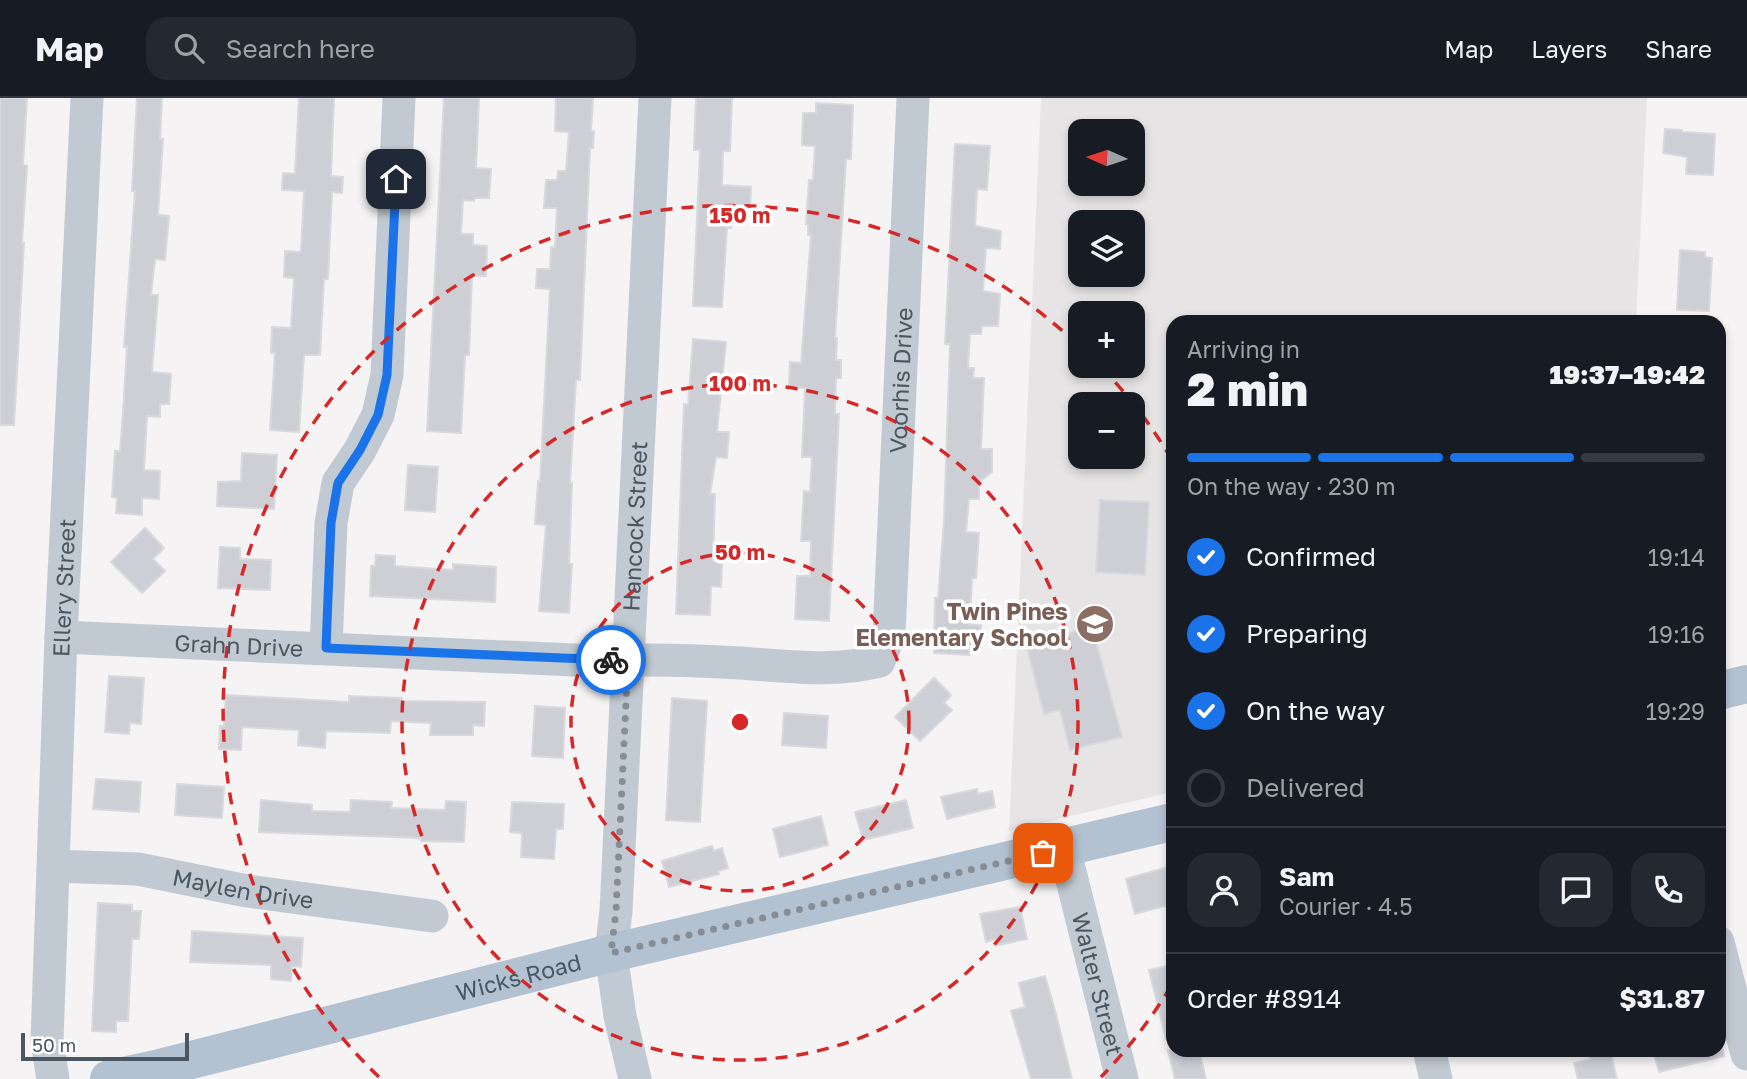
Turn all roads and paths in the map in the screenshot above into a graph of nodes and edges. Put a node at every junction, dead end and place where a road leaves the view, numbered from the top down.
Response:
1 (87, 98) edge
2 (399, 98) edge
3 (655, 98) edge
4 (913, 98) edge
5 (61, 637) junction
6 (326, 648) junction
7 (628, 660) junction
8 (879, 661) joint
9 (1747, 684) edge
10 (1726, 689) edge
11 (1166, 823) edge
12 (1065, 848) junction
13 (54, 866) junction
14 (432, 916) dead end
15 (611, 953) junction
16 (1726, 973) edge
17 (1747, 1055) edge
18 (1431, 1057) edge
19 (52, 1079) edge
20 (109, 1079) edge
21 (635, 1079) edge
22 (1122, 1079) edge
23 (1436, 1079) edge

1 - 5 street, Ellery Street
2 - 6 street
3 - 7 street, Hancock Street
4 - 8 street, Voorhis Drive
5 - 6 street, Grahn Drive
5 - 13 street, Ellery Street
6 - 7 street, Grahn Drive
7 - 8 street, Grahn Drive
7 - 15 street, Hancock Street
9 - 10 main road
11 - 12 main road, Wicks Road
12 - 15 main road, Wicks Road
12 - 22 street, Walter Street
13 - 14 street, Maylen Drive
13 - 19 street, Ellery Street
15 - 20 main road, Wicks Road
15 - 21 street, Hancock Street
16 - 17 street
18 - 23 street

